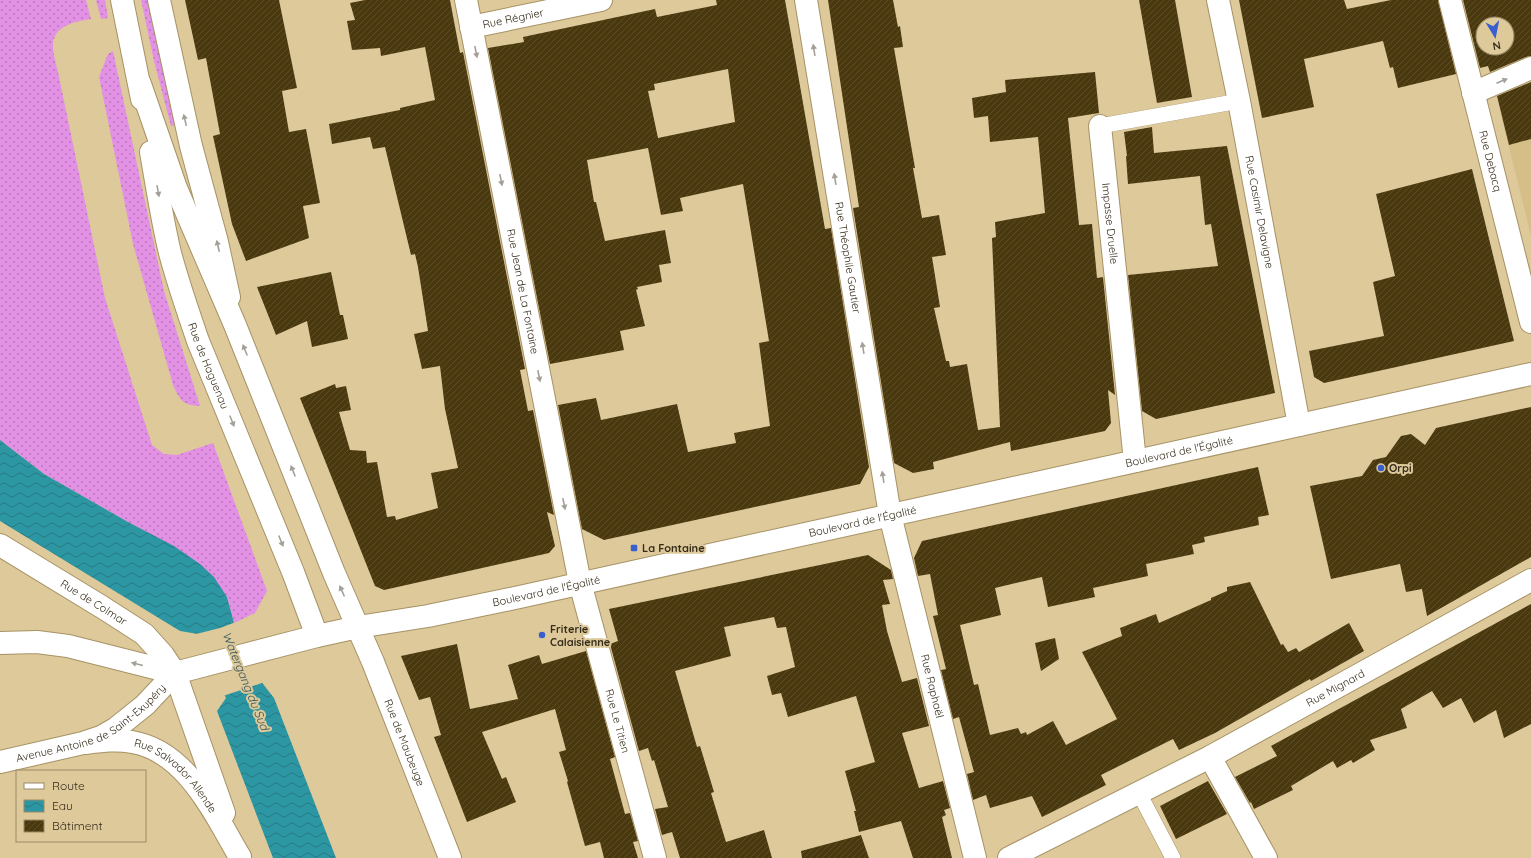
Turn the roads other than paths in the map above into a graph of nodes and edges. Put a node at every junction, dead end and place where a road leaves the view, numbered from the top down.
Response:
1 (122, 0) edge
2 (159, 0) edge
3 (466, 0) edge
4 (601, 0) edge
5 (806, 0) edge
6 (1218, 0) edge
7 (1450, 0) edge
8 (471, 27) junction
9 (1531, 68) edge
10 (140, 84) junction
11 (1473, 93) junction
12 (1239, 101) junction
13 (1100, 126) joint
14 (1531, 322) edge
15 (235, 325) junction
16 (1531, 374) edge
17 (1298, 425) junction
18 (1135, 461) junction
19 (890, 515) junction
20 (0, 545) edge
21 (1531, 580) edge
22 (580, 584) junction
23 (358, 627) junction
24 (317, 636) junction
25 (0, 643) edge
26 (185, 670) junction
27 (83, 744) junction
28 (1210, 757) junction
29 (0, 762) edge
30 (1139, 793) junction
31 (1040, 851) edge
32 (239, 858) edge
33 (450, 858) edge
34 (655, 858) edge
35 (975, 858) edge
36 (1009, 858) edge
37 (1173, 858) edge
38 (1266, 858) edge

1 - 10 street, Rue de Haguenau
15 -> 2 street, Rue de Haguenau
3 - 8 street, Rue Jean de La Fontaine
4 - 8 street, Rue Régnier
19 -> 5 street, Rue Théophile Gautier
6 - 12 street, Rue Casimir Delavigne
7 - 11 street, Rue Debacq
8 -> 22 street, Rue Jean de La Fontaine
11 -> 9 street
10 - 15 street, Rue de Haguenau
10 -> 24 street, Rue de Haguenau
11 - 14 street, Rue Debacq
12 - 13 lane, Impasse Druelle
12 - 17 street, Rue Casimir Delavigne
13 - 18 street, Impasse Druelle
23 -> 15 street, Rue de Haguenau
16 - 17 street, Boulevard de l'Égalité
17 - 18 street, Boulevard de l'Égalité
18 - 19 street, Boulevard de l'Égalité
19 - 22 street, Boulevard de l'Égalité
19 - 35 street, Rue Raphaël
20 - 26 street, Rue de Colmar
21 - 28 street, Rue Mignard
22 - 23 street, Boulevard de l'Égalité
22 - 34 street, Rue Le Titien
23 - 24 street, Boulevard de l'Égalité
23 - 33 street, Rue de Maubeuge
24 - 26 street, Boulevard de l'Égalité
26 -> 25 street, Avenue Antoine de Saint-Exupéry
26 - 27 street, Avenue Antoine de Saint-Exupéry
26 - 32 street, Rue Salvador Allende
27 - 29 street, Avenue Antoine de Saint-Exupéry
27 - 32 street, Rue Salvador Allende
28 - 30 street, Rue Mignard
28 - 38 street
30 - 31 street, Rue Mignard
30 - 37 lane
31 - 36 street, Rue Mignard

